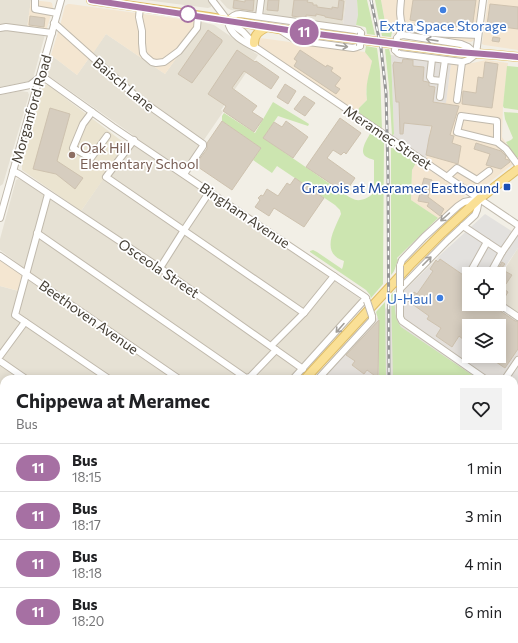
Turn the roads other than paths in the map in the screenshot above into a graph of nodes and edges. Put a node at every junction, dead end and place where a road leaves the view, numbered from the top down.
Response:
1 (36, 0) edge
2 (61, 0) edge
3 (91, 0) edge
4 (212, 0) edge
5 (261, 0) edge
6 (402, 0) edge
7 (483, 0) edge
8 (140, 7) junction
9 (57, 13) junction
10 (198, 16) junction
11 (259, 16) junction
12 (228, 21) junction
13 (54, 23) junction
14 (267, 27) junction
15 (403, 27) junction
16 (0, 28) edge
17 (279, 29) junction
18 (52, 33) junction
19 (478, 35) junction
20 (398, 37) junction
21 (256, 46) junction
22 (476, 54) junction
23 (518, 57) edge
24 (432, 58) junction
25 (445, 60) junction
26 (462, 62) junction
27 (39, 78) junction
28 (442, 82) junction
29 (0, 91) edge
30 (440, 97) dead end
31 (457, 100) dead end
32 (92, 112) junction
33 (107, 136) dead end
34 (134, 140) junction
35 (497, 142) junction
36 (518, 165) edge
37 (518, 170) edge
38 (13, 171) junction
39 (489, 171) dead end
40 (184, 174) junction
41 (447, 177) junction
42 (210, 191) junction
43 (48, 194) junction
44 (478, 199) junction
45 (0, 218) edge
46 (518, 225) edge
47 (463, 226) junction
48 (518, 229) edge
49 (184, 230) junction
50 (37, 232) junction
51 (487, 242) junction
52 (502, 252) junction
53 (0, 256) edge
54 (473, 267) edge
55 (494, 267) edge
56 (160, 268) junction
57 (26, 274) junction
58 (334, 276) junction
59 (400, 287) junction
60 (366, 300) junction
61 (506, 309) edge
62 (304, 313) junction
63 (518, 317) edge
64 (25, 322) junction
65 (273, 348) junction
66 (0, 356) edge
67 (518, 360) edge
68 (0, 361) edge
69 (303, 369) junction
70 (20, 375) edge
71 (103, 375) edge
72 (173, 375) edge
73 (239, 375) edge
74 (252, 375) edge
75 (297, 375) edge
76 (309, 375) edge
77 (322, 375) edge
78 (479, 375) edge
79 (508, 375) edge

1 - 9 street
2 - 9 street, Morganford Road
3 - 8 main road
4 - 12 street, Meramec Street
5 - 11 street
6 - 15 street
7 - 19 street
8 - 10 main road
8 - 10 street
9 - 13 street, Morganford Road
10 - 12 main road
11 - 12 street
17 -> 11 street, bridge
12 - 14 main road
12 - 21 street, Meramec Street
13 - 18 street, Morganford Road
13 - 40 street, Baisch Lane
14 - 17 main road
14 - 21 main road
15 - 19 street
15 - 20 street
16 - 18 street
17 - 22 main road
18 - 27 street, Morganford Road
19 - 22 street
22 -> 20 street
20 - 24 street, bridge
21 - 41 street, Meramec Street
22 - 23 main road
22 - 26 street
24 - 25 street
24 - 28 street
25 - 26 street
25 - 28 street
26 - 31 street
27 - 29 street
27 - 32 street, Bingham Avenue
27 - 38 street, Morganford Road
28 - 30 street
32 - 33 street
32 - 34 street, Bingham Avenue
34 - 40 street, Bingham Avenue
34 - 49 street
35 - 35 street
35 - 36 street
37 - 44 main road
38 - 43 street, Osceola Street
38 - 45 street, Morganford Road
39 - 41 street
40 - 42 street, Bingham Avenue
41 - 44 street, Meramec Street
42 - 49 street
42 - 58 street, Bingham Avenue
43 - 50 street
43 - 56 street, Osceola Street
44 - 46 street, Meramec Street
44 - 47 street
44 -> 59 street, bridge
44 - 76 main road
47 - 51 street
59 -> 47 street
48 - 52 street
49 - 56 street
49 - 62 street
50 - 57 street
50 - 73 street
51 - 52 street
51 - 54 street
52 - 55 street
53 - 57 street, Beethoven Avenue
56 - 65 street, Osceola Street
57 - 64 street
57 - 72 street, Beethoven Avenue
58 - 60 street, Bingham Avenue
58 - 62 street
59 - 78 street
60 -> 69 street
60 - 77 street, bridge
61 - 63 street
62 - 65 street
64 - 66 street
64 - 71 street
65 - 69 street, Osceola Street
65 - 74 street
67 - 79 street
68 - 70 street
69 - 75 street

